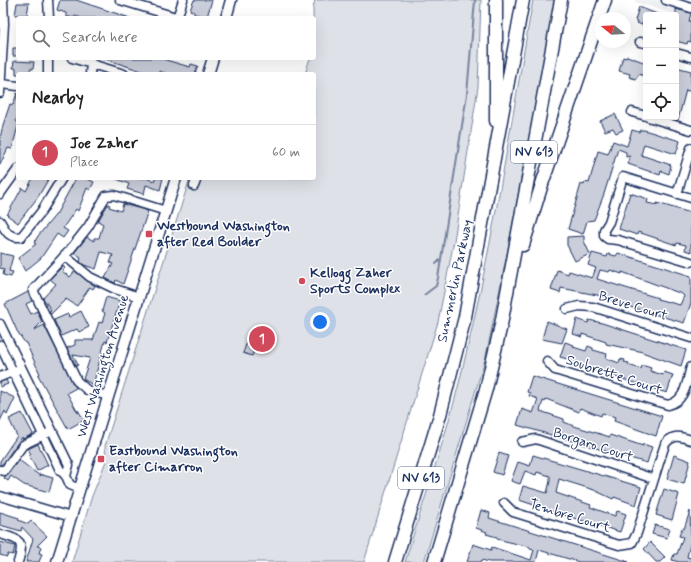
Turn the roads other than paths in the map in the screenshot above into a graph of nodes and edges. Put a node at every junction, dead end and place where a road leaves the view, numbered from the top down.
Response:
1 (48, 0) edge
2 (120, 0) edge
3 (183, 0) edge
4 (231, 0) edge
5 (496, 0) edge
6 (523, 0) edge
7 (561, 0) edge
8 (606, 0) edge
9 (666, 0) edge
10 (2, 4) edge
11 (691, 8) edge
12 (49, 16) edge
13 (172, 16) edge
14 (179, 16) edge
15 (227, 16) edge
16 (679, 54) edge
17 (691, 57) edge
18 (48, 60) edge
19 (80, 60) edge
20 (213, 60) edge
21 (91, 63) junction
22 (48, 72) edge
23 (90, 72) edge
24 (118, 72) edge
25 (209, 72) edge
26 (1, 84) edge
27 (16, 86) edge
28 (0, 93) edge
29 (632, 112) dead end
30 (643, 116) edge
31 (657, 120) edge
32 (691, 130) edge
33 (691, 148) edge
34 (496, 152) junction
35 (16, 172) edge
36 (61, 180) edge
37 (175, 180) edge
38 (0, 194) edge
39 (677, 194) junction
40 (691, 198) edge
41 (166, 211) junction
42 (0, 221) edge
43 (65, 256) junction
44 (691, 262) edge
45 (139, 296) junction
46 (506, 304) junction
47 (567, 309) dead end
48 (0, 324) edge
49 (691, 338) edge
50 (0, 345) edge
51 (547, 362) dead end
52 (691, 367) edge
53 (21, 368) junction
54 (13, 371) junction
55 (0, 377) edge
56 (108, 396) junction
57 (53, 431) junction
58 (43, 435) junction
59 (691, 440) edge
60 (522, 442) dead end
61 (0, 470) edge
62 (66, 476) junction
63 (654, 479) junction
64 (80, 489) junction
65 (0, 496) edge
66 (504, 503) dead end
67 (71, 517) junction
68 (0, 534) edge
69 (18, 562) edge
70 (57, 562) edge
71 (395, 562) edge
72 (434, 562) edge

1 - 12 street
2 - 13 street
3 - 14 street
4 - 15 main road
5 - 34 highway
6 - 34 highway, Summerlin Parkway / NV 613
7 - 46 highway, NV 613
8 - 46 highway
9 - 11 street
10 - 26 street
16 - 17 street
18 - 22 street
19 - 21 street
20 - 25 main road
21 - 23 street
21 - 24 street
26 - 27 street
26 - 28 street
29 - 30 street
31 - 32 street
33 - 39 street
34 - 71 highway, Summerlin Parkway / NV 613
35 - 38 street
36 - 42 street
37 - 41 main road, West Washington Avenue
39 - 40 street
39 - 44 street
41 - 43 street
41 - 45 main road, West Washington Avenue
43 - 45 street
43 - 56 street
45 - 56 main road, West Washington Avenue
46 - 72 highway, NV 613
47 - 49 street, Breve Court
48 - 53 street
50 - 54 street
51 - 52 street, Soubrette Court
53 - 54 street
53 - 57 street
54 - 55 street
54 - 58 street
56 - 64 main road, West Washington Avenue
57 - 58 street
57 - 62 street
58 - 61 street
58 - 62 street
59 - 63 street
60 - 63 street, Borgaro Court
62 - 64 street
63 - 66 street, Tembre Court
64 - 67 main road, West Washington Avenue
65 - 67 street
67 - 70 main road, West Washington Avenue
68 - 69 street

